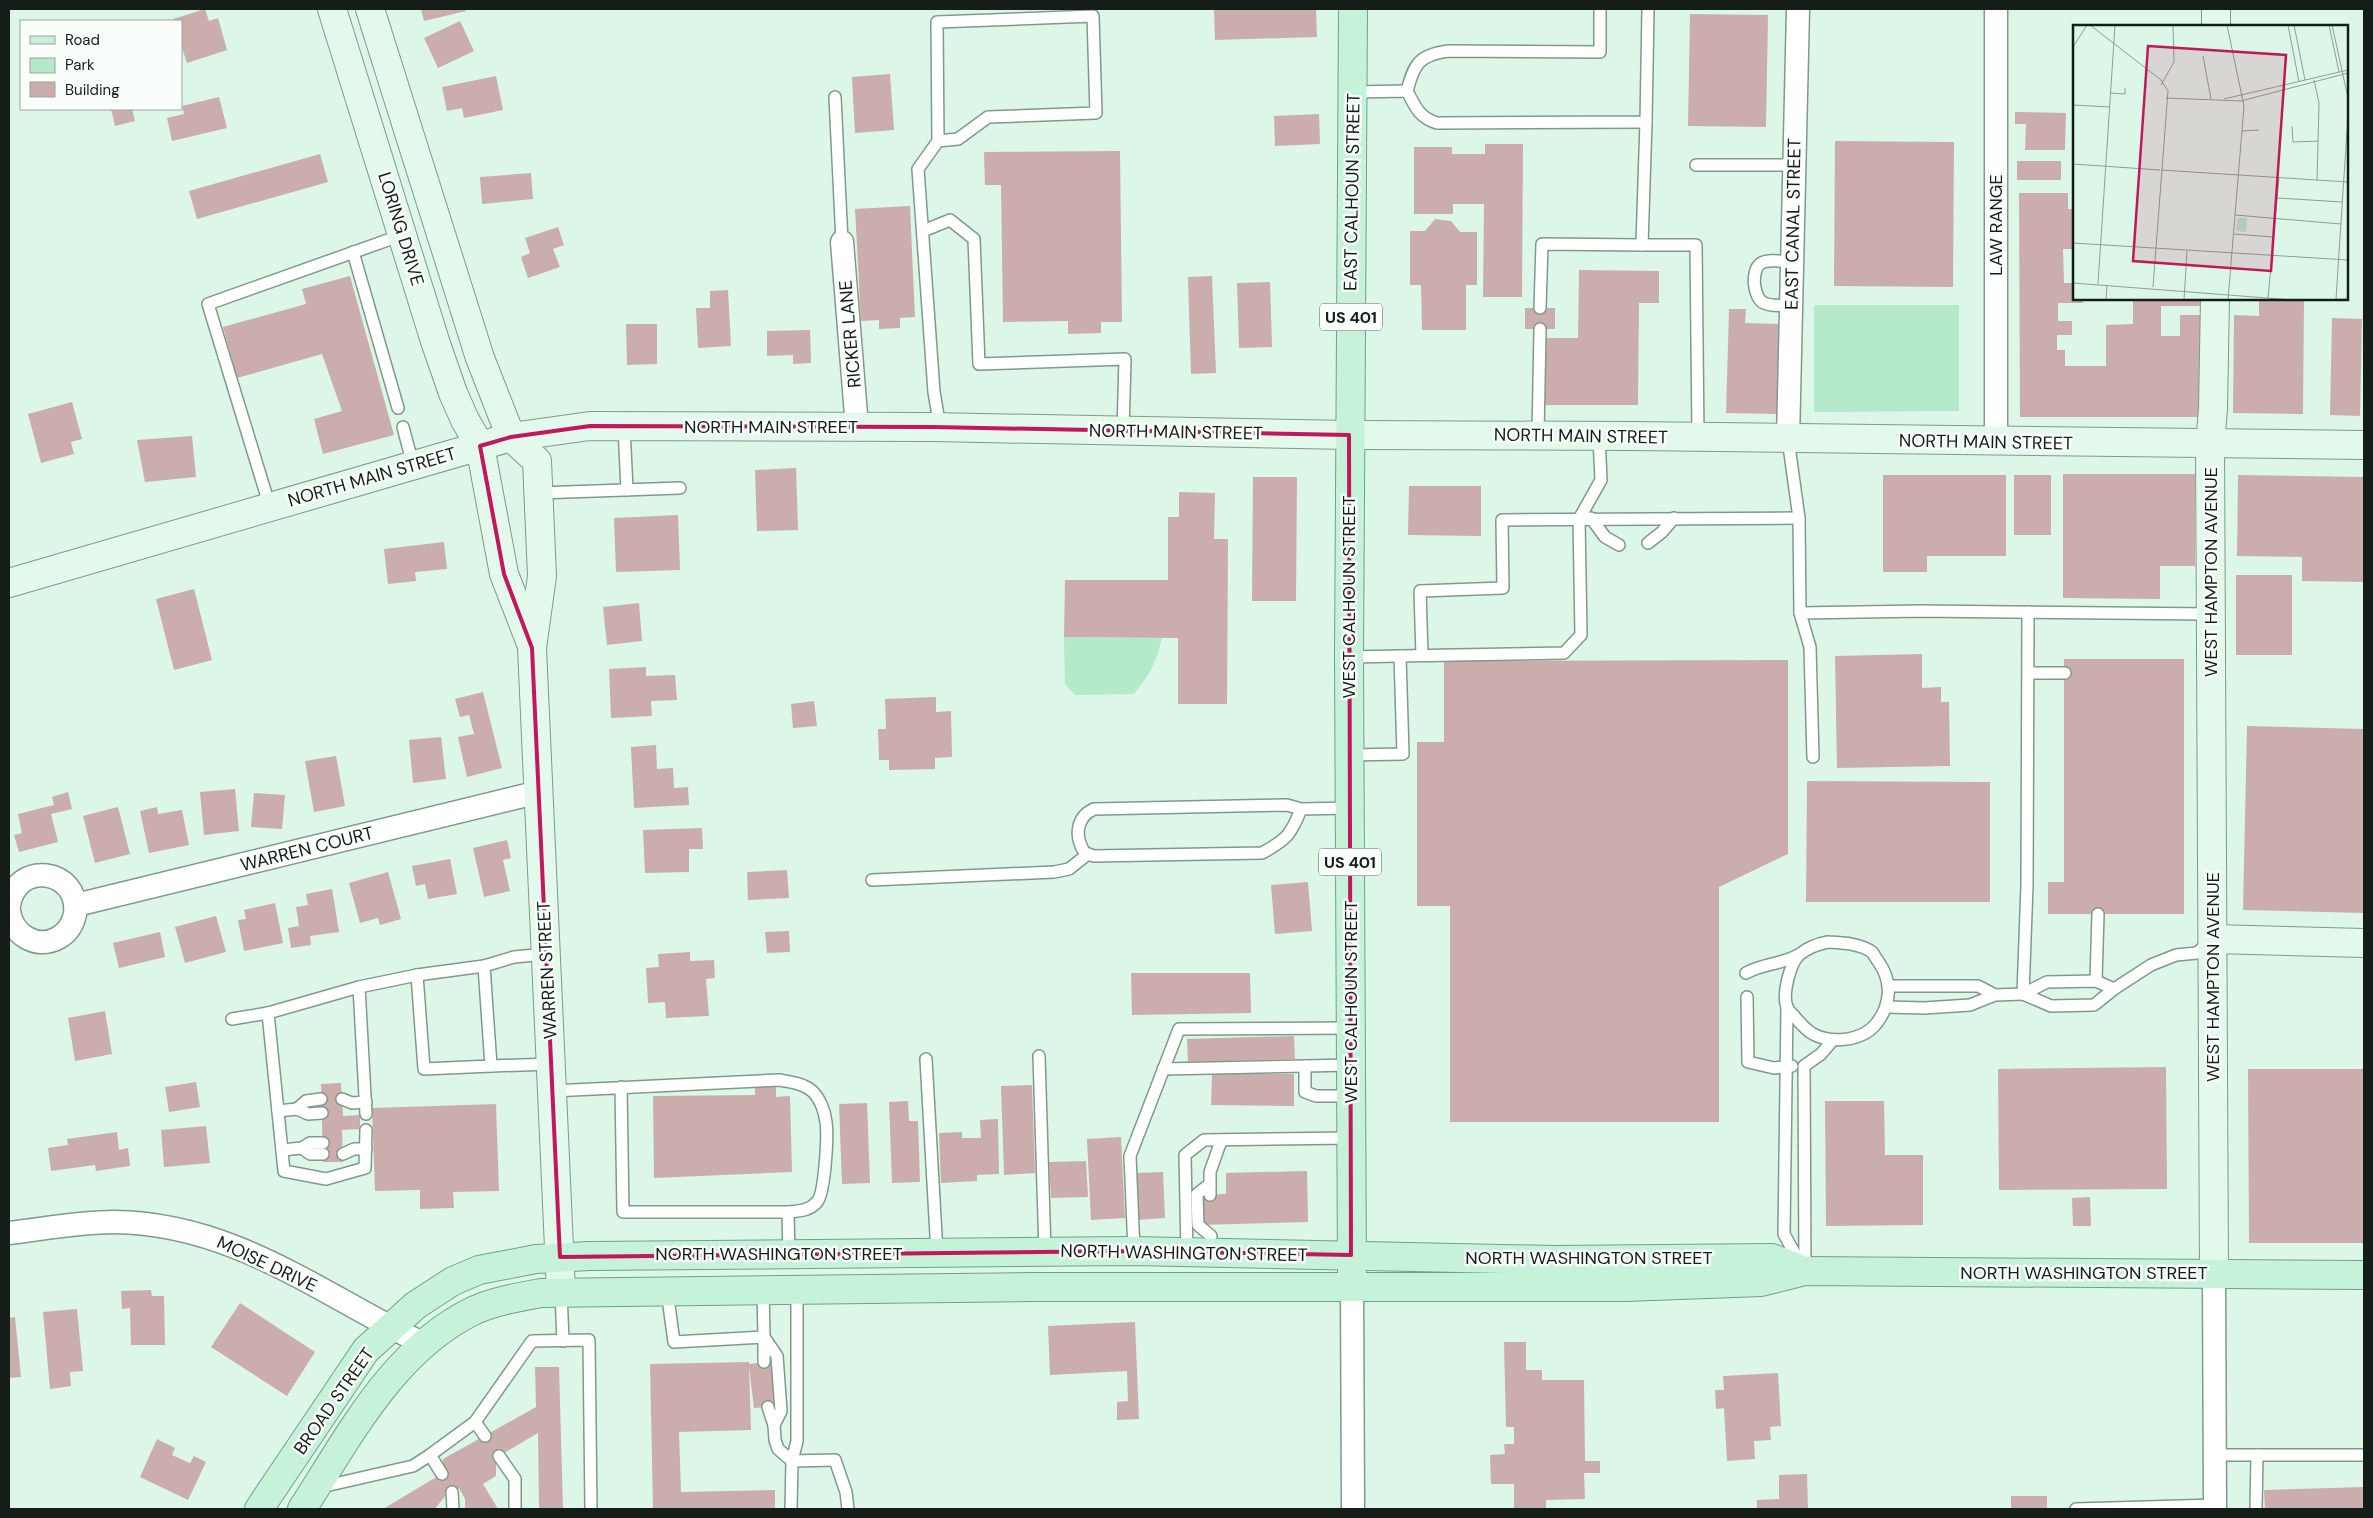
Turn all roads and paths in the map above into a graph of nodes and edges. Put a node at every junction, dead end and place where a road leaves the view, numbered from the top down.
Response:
1 (332, 9) edge
2 (370, 9) edge
3 (1353, 9) edge
4 (1600, 9) edge
5 (1648, 9) edge
6 (1798, 9) edge
7 (1996, 9) edge
8 (2216, 9) edge
9 (2216, 25) edge
10 (1407, 91) junction
11 (1353, 92) junction
12 (835, 97) dead end
13 (1646, 122) junction
14 (938, 141) junction
15 (1696, 165) dead end
16 (1794, 165) junction
17 (923, 232) junction
18 (403, 235) junction
19 (842, 242) joint
20 (1642, 245) junction
21 (353, 252) junction
22 (1792, 262) junction
23 (2215, 300) edge
24 (1791, 305) junction
25 (1540, 308) dead end
26 (1540, 329) dead end
27 (398, 408) dead end
28 (403, 427) dead end
29 (624, 427) junction
30 (857, 427) junction
31 (940, 427) junction
32 (1123, 432) junction
33 (1349, 435) junction
34 (1538, 435) junction
35 (511, 437) junction
36 (1599, 437) junction
37 (1698, 437) junction
38 (1788, 439) junction
39 (1996, 442) junction
40 (2210, 445) junction
41 (480, 446) junction
42 (2364, 446) edge
43 (414, 465) junction
44 (680, 488) dead end
45 (627, 490) junction
46 (538, 493) junction
47 (270, 507) junction
48 (1591, 518) junction
49 (1674, 518) junction
50 (1799, 518) junction
51 (1579, 519) junction
52 (1648, 543) dead end
53 (1619, 545) dead end
54 (9, 583) edge
55 (2028, 612) junction
56 (1800, 613) junction
57 (2210, 614) junction
58 (532, 648) junction
59 (1422, 655) junction
60 (1400, 656) junction
61 (1349, 657) junction
62 (2029, 673) junction
63 (2065, 673) dead end
64 (1349, 756) junction
65 (1813, 757) dead end
66 (539, 792) junction
67 (1350, 808) junction
68 (1301, 809) junction
69 (1088, 854) junction
70 (872, 880) dead end
71 (9, 906) edge
72 (76, 906) junction
73 (9, 912) edge
74 (2098, 914) dead end
75 (2214, 939) junction
76 (2364, 943) edge
77 (546, 954) junction
78 (1798, 955) junction
79 (484, 966) junction
80 (1746, 973) dead end
81 (417, 975) junction
82 (2096, 981) junction
83 (1889, 986) junction
84 (359, 987) junction
85 (2114, 989) junction
86 (2023, 994) junction
87 (1995, 995) junction
88 (1747, 997) dead end
89 (1787, 1007) junction
90 (1887, 1007) junction
91 (268, 1012) junction
92 (232, 1019) dead end
93 (1351, 1028) junction
94 (1833, 1040) junction
95 (1039, 1056) dead end
96 (926, 1059) dead end
97 (1351, 1065) junction
98 (491, 1066) junction
99 (1305, 1066) junction
100 (1786, 1066) junction
101 (1804, 1066) junction
102 (1163, 1069) junction
103 (552, 1077) junction
104 (621, 1087) junction
105 (1351, 1096) junction
106 (321, 1099) dead end
107 (298, 1110) junction
108 (278, 1111) junction
109 (322, 1112) dead end
110 (342, 1112) dead end
111 (366, 1130) dead end
112 (1351, 1138) junction
113 (1221, 1141) junction
114 (323, 1148) dead end
115 (342, 1148) dead end
116 (360, 1149) junction
117 (282, 1150) junction
118 (788, 1212) junction
119 (9, 1233) edge
120 (1206, 1242) junction
121 (1134, 1251) junction
122 (1046, 1252) junction
123 (937, 1253) junction
124 (789, 1254) junction
125 (1351, 1255) junction
126 (560, 1258) junction
127 (1805, 1271) junction
128 (2214, 1274) junction
129 (2364, 1275) edge
130 (1352, 1287) junction
131 (763, 1290) junction
132 (797, 1290) junction
133 (667, 1291) junction
134 (561, 1292) junction
135 (390, 1328) junction
136 (764, 1338) junction
137 (563, 1341) junction
138 (424, 1344) junction
139 (764, 1362) dead end
140 (768, 1407) dead end
141 (475, 1422) junction
142 (774, 1425) junction
143 (485, 1436) dead end
144 (430, 1454) junction
145 (2364, 1454) edge
146 (2215, 1455) junction
147 (2257, 1455) junction
148 (499, 1456) dead end
149 (792, 1461) junction
150 (442, 1474) dead end
151 (452, 1492) dead end
152 (309, 1498) edge
153 (2215, 1507) edge
154 (259, 1509) edge
155 (453, 1509) edge
156 (515, 1509) edge
157 (591, 1509) edge
158 (791, 1509) edge
159 (848, 1509) edge
160 (1353, 1509) edge
161 (2076, 1509) edge
162 (2256, 1509) edge

1 - 18 street, LORING DRIVE
2 - 35 street, LORING DRIVE
3 - 11 main road, EAST CALHOUN STREET / US 401
4 - 10 lane
5 - 13 lane
6 - 16 street, EAST CANAL STREET
7 - 39 street, LAW RANGE
8 - 9 street
10 - 11 lane
10 - 13 lane
11 - 33 main road, EAST CALHOUN STREET / US 401
12 - 19 lane
13 - 20 lane
14 - 14 lane
14 - 17 lane
15 - 16 lane
16 - 22 street, EAST CANAL STREET
17 - 31 lane
17 - 32 lane
18 - 21 lane
18 - 41 street, LORING DRIVE
19 - 30 street, RICKER LANE
20 - 25 lane
20 - 37 lane
21 - 27 lane
21 - 47 lane
22 - 24 street, EAST CANAL STREET
22 - 24 lane
23 - 40 street, WEST HAMPTON AVENUE
24 - 38 street, EAST CANAL STREET
26 - 34 lane
28 - 43 lane
29 - 30 street, NORTH MAIN STREET
29 - 35 street, NORTH MAIN STREET
29 - 45 lane
30 - 31 street, NORTH MAIN STREET
31 - 32 street, NORTH MAIN STREET
32 - 33 street, NORTH MAIN STREET
33 - 34 street, NORTH MAIN STREET
33 - 61 main road, WEST CALHOUN STREET / US 401
34 - 36 street, NORTH MAIN STREET
35 - 41 street, NORTH MAIN STREET
35 - 46 street, WARREN STREET
36 - 37 street, NORTH MAIN STREET
36 - 51 lane
37 - 38 street, NORTH MAIN STREET
38 - 39 street, NORTH MAIN STREET
38 - 50 lane
39 - 40 street, NORTH MAIN STREET
40 - 42 street, NORTH MAIN STREET
40 - 57 street, WEST HAMPTON AVENUE
41 - 43 street, NORTH MAIN STREET
41 - 58 street, WARREN STREET
43 - 47 street, NORTH MAIN STREET
44 - 45 lane
45 - 46 lane
46 - 58 street, WARREN STREET
47 - 54 street, NORTH MAIN STREET
48 - 49 lane
48 - 51 lane
48 - 53 lane
49 - 50 lane
49 - 52 lane
50 - 56 lane
51 - 59 lane
51 - 59 lane
55 - 56 lane
55 - 57 lane
55 - 62 lane
56 - 65 lane
57 - 75 street, WEST HAMPTON AVENUE
58 - 66 street, WARREN STREET
59 - 60 lane
60 - 61 lane
60 - 64 lane
61 - 64 main road, WEST CALHOUN STREET / US 401
62 - 63 lane
62 - 86 lane
64 - 67 main road, WEST CALHOUN STREET / US 401
66 - 72 street, WARREN COURT
66 - 77 street, WARREN STREET
67 - 68 lane
67 - 93 main road, WEST CALHOUN STREET / US 401
68 - 69 lane
68 - 69 lane
69 - 70 lane
71 - 72 street
72 - 73 street
74 - 82 lane
75 - 76 street
75 - 85 lane
75 - 128 street, WEST HAMPTON AVENUE
77 - 79 lane
77 - 103 street, WARREN STREET
78 - 80 lane
78 - 83 lane
78 - 89 lane
79 - 81 lane
79 - 98 lane
81 - 84 lane
81 - 98 lane
82 - 85 lane
82 - 86 lane
83 - 87 lane
83 - 90 lane
84 - 91 lane
84 - 110 lane
85 - 86 lane
86 - 87 lane
87 - 90 lane
88 - 100 lane
89 - 94 lane
89 - 100 lane
90 - 94 lane
91 - 92 lane
91 - 108 lane
93 - 97 main road, WEST CALHOUN STREET / US 401
93 - 102 lane
94 - 101 lane
95 - 122 lane
96 - 123 lane
97 - 99 lane
97 - 105 main road, WEST CALHOUN STREET / US 401
98 - 103 lane
99 - 102 lane
99 - 105 lane
100 - 101 lane
100 - 127 lane
101 - 127 lane
102 - 121 lane
103 - 104 lane
103 - 126 street, WARREN STREET
104 - 118 lane
104 - 118 lane
105 - 112 main road, WEST CALHOUN STREET / US 401
106 - 107 lane
107 - 108 lane
107 - 109 lane
108 - 117 lane
111 - 116 lane
112 - 113 lane
112 - 125 main road, WEST CALHOUN STREET / US 401
113 - 120 lane
113 - 120 lane
114 - 117 lane
115 - 116 lane
116 - 117 lane
118 - 124 lane
119 - 135 street, MOISE DRIVE
120 - 121 main road, NORTH WASHINGTON STREET
120 - 125 main road, NORTH WASHINGTON STREET
121 - 122 main road, NORTH WASHINGTON STREET
122 - 123 main road, NORTH WASHINGTON STREET
123 - 124 main road, NORTH WASHINGTON STREET
124 - 126 main road, NORTH WASHINGTON STREET
125 - 127 main road, NORTH WASHINGTON STREET
125 - 130 main road, WEST CALHOUN STREET / US 401
126 - 134 street, WARREN STREET
126 - 135 main road, BROAD STREET
127 - 128 main road, NORTH WASHINGTON STREET
127 - 130 main road, NORTH WASHINGTON STREET
128 - 129 main road, NORTH WASHINGTON STREET
128 - 146 street, WEST HAMPTON AVENUE
130 - 132 main road, NORTH WASHINGTON STREET
130 - 160 street, WEST CALHOUN STREET
131 - 132 main road, NORTH WASHINGTON STREET
131 - 133 main road, NORTH WASHINGTON STREET
131 - 136 lane
132 - 149 lane
133 - 134 main road, NORTH WASHINGTON STREET
133 - 136 lane
134 - 137 lane
134 - 138 main road, BROAD STREET
135 - 138 street, MOISE DRIVE
135 - 154 main road, BROAD STREET
136 - 139 lane
136 - 142 lane
137 - 141 lane
137 - 157 lane
138 - 152 main road, BROAD STREET
140 - 142 lane
141 - 143 lane
141 - 144 lane
142 - 149 lane
144 - 150 lane
144 - 152 lane
145 - 147 lane
146 - 147 lane
146 - 153 street, WEST HAMPTON AVENUE
147 - 162 lane
148 - 156 lane
149 - 158 lane
149 - 159 lane
151 - 155 lane
153 - 161 lane

